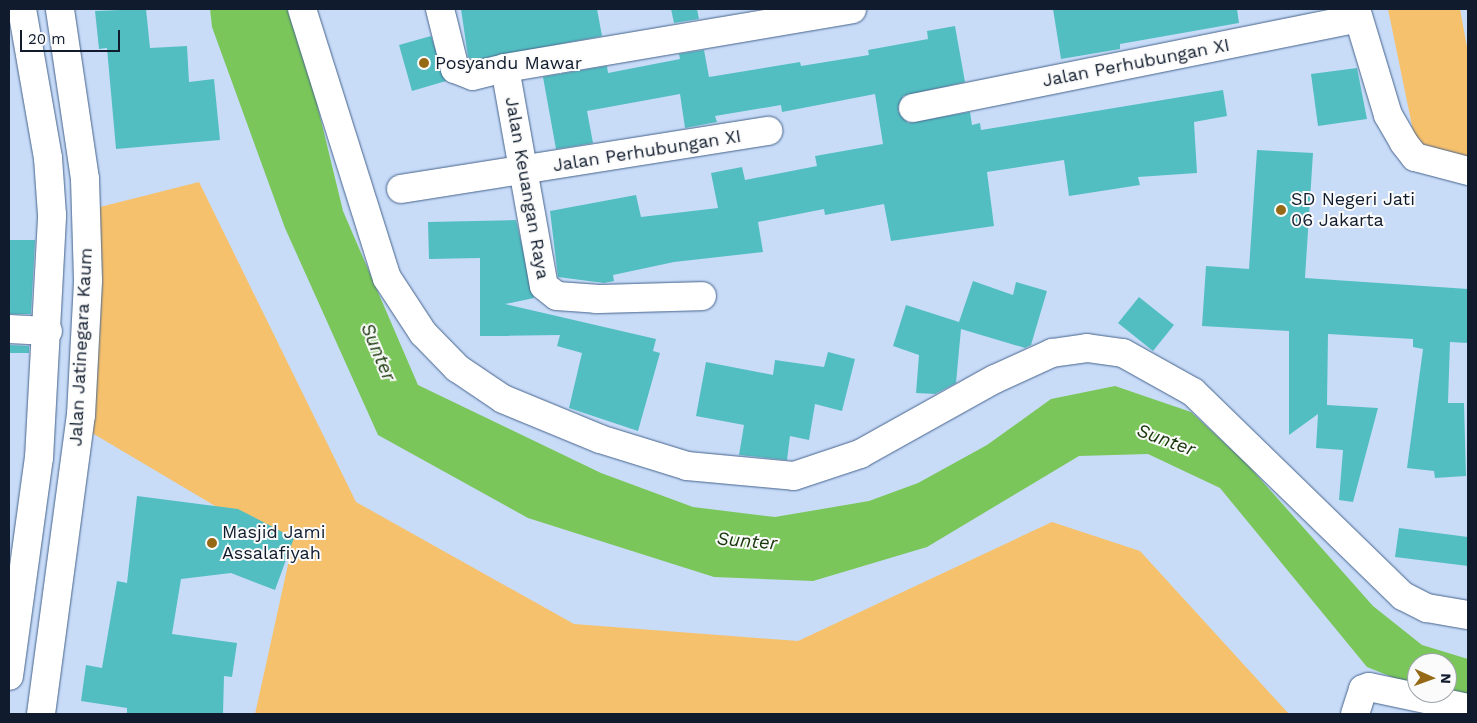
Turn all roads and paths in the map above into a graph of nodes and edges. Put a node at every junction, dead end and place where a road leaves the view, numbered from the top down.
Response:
1 (22, 9) edge
2 (60, 9) edge
3 (302, 9) edge
4 (440, 9) edge
5 (852, 9) edge
6 (1357, 13) edge
7 (505, 68) junction
8 (913, 108) dead end
9 (768, 131) dead end
10 (526, 170) junction
11 (1468, 171) edge
12 (401, 189) dead end
13 (702, 296) dead end
14 (9, 329) edge
15 (48, 331) junction
16 (15, 589) edge
17 (1468, 615) edge
18 (9, 676) edge
19 (1468, 708) edge
20 (40, 714) edge
21 (1355, 714) edge

1 - 15 street, Jalan Jatinegara Kaum
2 - 20 street, Jalan Jatinegara Kaum
3 - 17 street
4 - 7 street
5 - 7 street
6 - 8 street, Jalan Perhubungan XI
6 - 11 street
7 - 10 street, Jalan Keuangan Raya
9 - 10 street, Jalan Perhubungan XI
10 - 12 street, Jalan Perhubungan XI
10 - 13 street, Jalan Keuangan Raya
14 - 15 street
15 - 16 street, Jalan Jatinegara Kaum
16 - 18 street, Jalan Jatinegara Kaum
19 - 21 street

